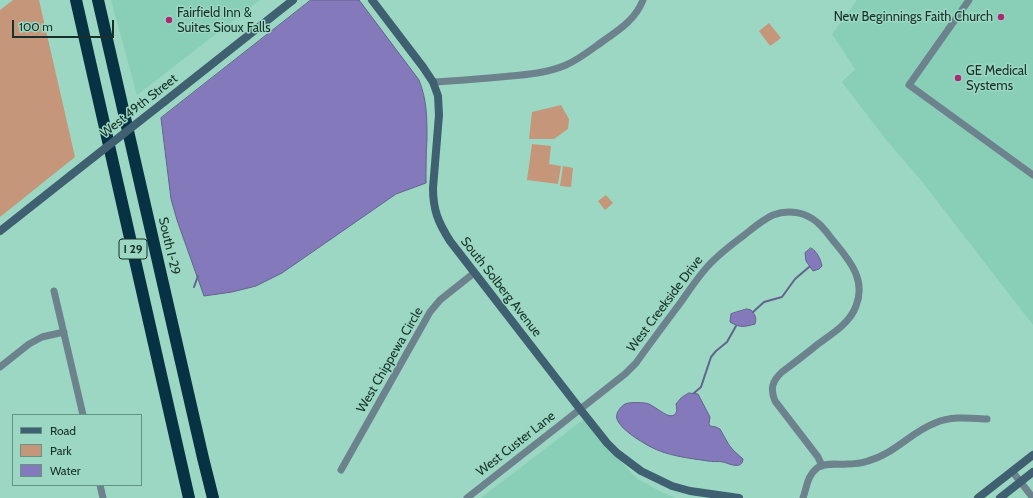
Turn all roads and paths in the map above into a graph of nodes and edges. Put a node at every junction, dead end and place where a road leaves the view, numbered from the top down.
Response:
1 (76, 0) edge
2 (98, 0) edge
3 (293, 0) edge
4 (372, 0) edge
5 (643, 0) edge
6 (969, 0) edge
7 (433, 82) junction
8 (1033, 174) edge
9 (0, 231) edge
10 (474, 273) junction
11 (54, 291) dead end
12 (64, 332) junction
13 (0, 367) edge
14 (580, 409) junction
15 (83, 414) edge
16 (986, 419) dead end
17 (1033, 454) edge
18 (822, 466) junction
19 (341, 470) dead end
20 (1012, 471) junction
21 (1033, 472) edge
22 (1020, 482) junction
23 (100, 486) edge
24 (103, 498) edge
25 (189, 498) edge
26 (213, 498) edge
27 (467, 498) edge
28 (739, 498) edge
29 (803, 498) edge
30 (978, 498) edge
31 (1000, 498) edge
32 (1033, 498) edge

1 - 25 highway, I 29
2 - 26 highway, South I-29 / I 29
3 - 9 main road, West 49th Street, bridge
4 - 7 main road, South Solberg Avenue
5 - 7 street
6 - 8 street
7 - 10 main road, South Solberg Avenue
10 - 14 main road, South Solberg Avenue
10 - 19 street, West Chippewa Circle
11 - 12 street
12 - 13 street
12 - 15 street
14 - 18 street, West Creekside Drive
14 - 27 street, West Custer Lane
14 - 28 main road, South Solberg Avenue
16 - 18 street
17 - 20 main road
18 - 29 street
20 - 22 street
20 - 30 main road
21 - 22 main road
22 - 31 main road
22 - 32 street
23 - 24 street

